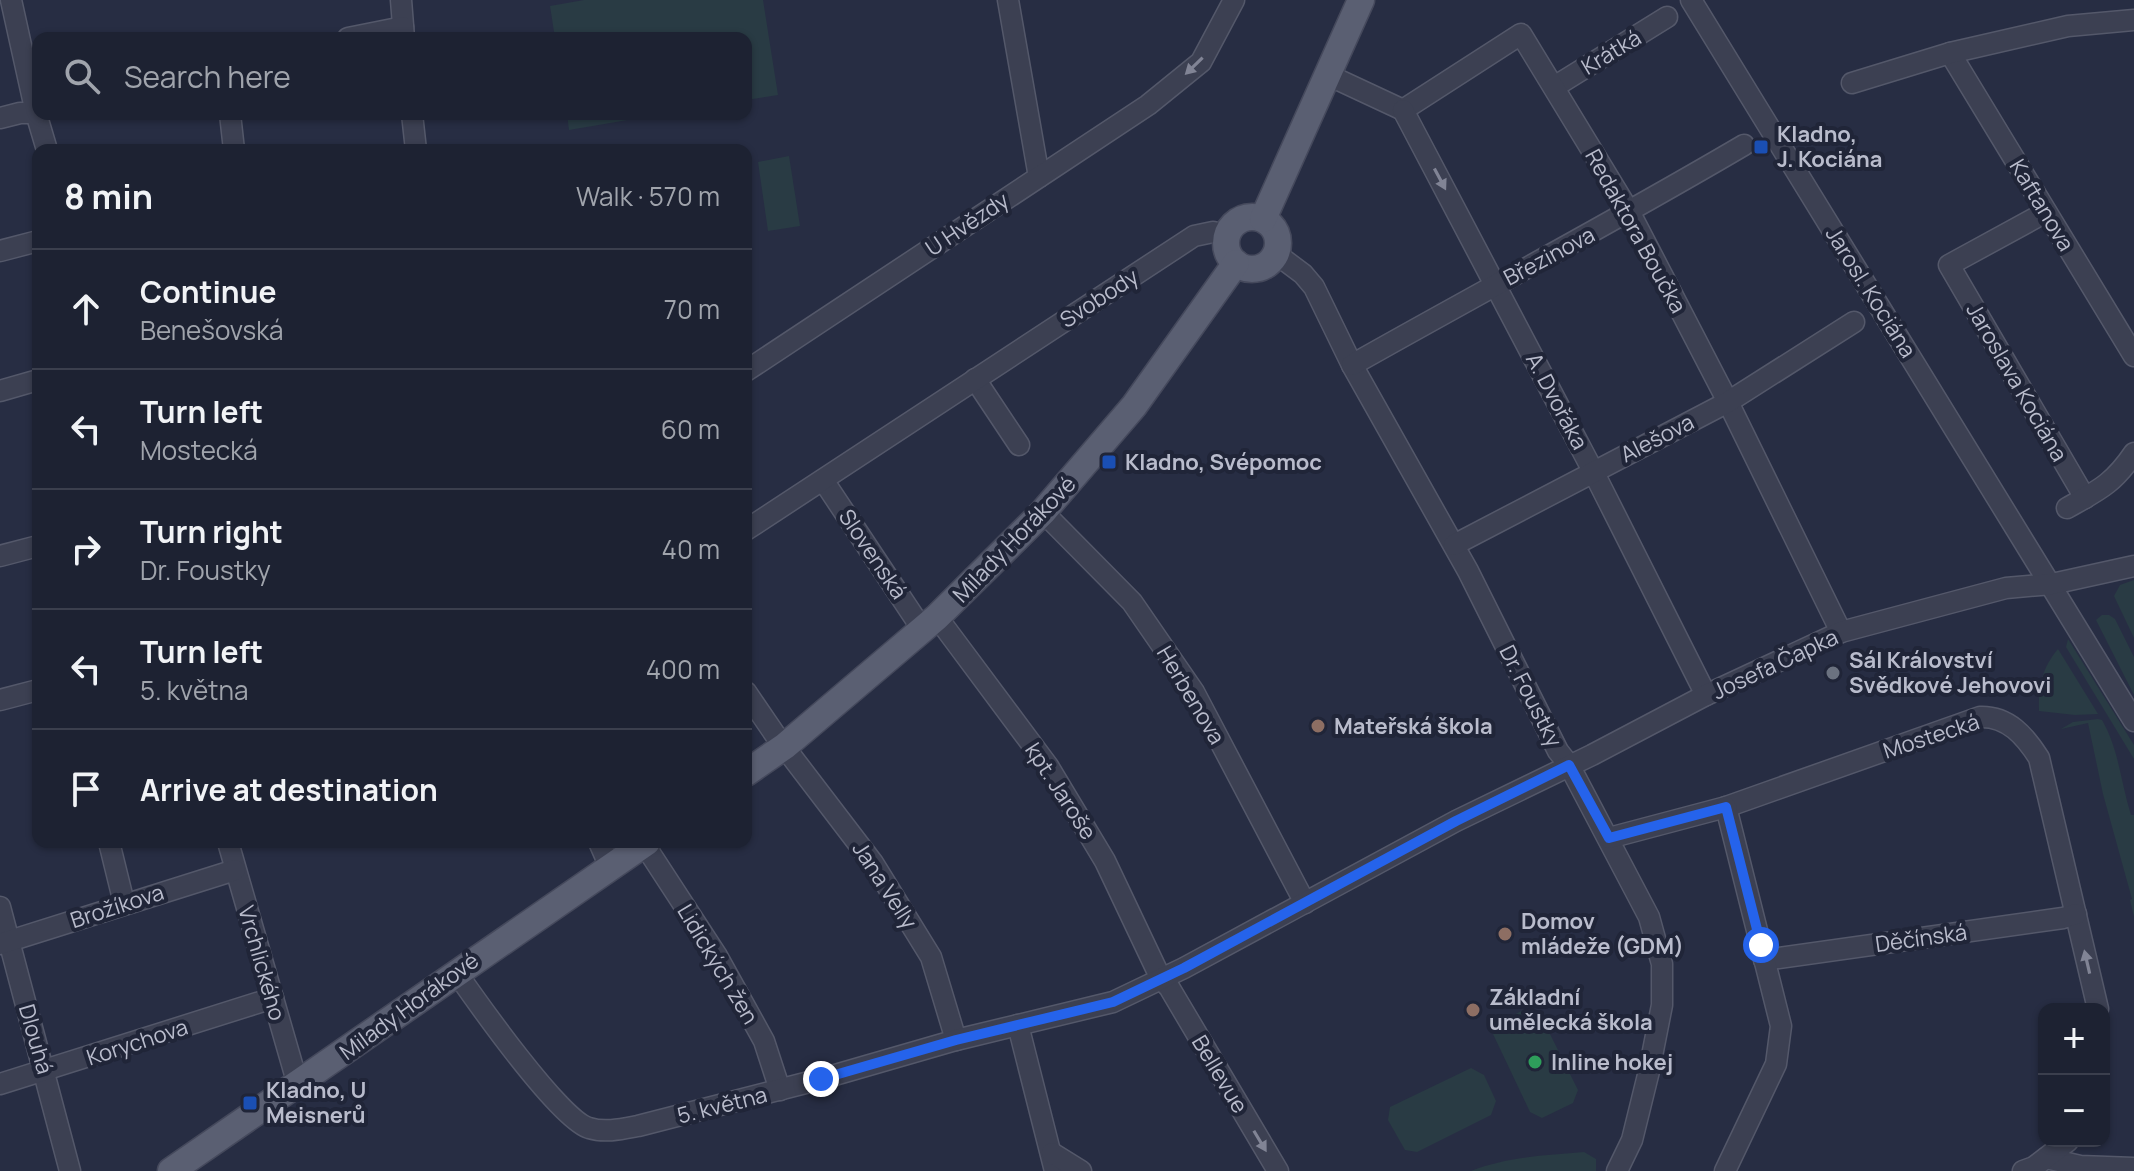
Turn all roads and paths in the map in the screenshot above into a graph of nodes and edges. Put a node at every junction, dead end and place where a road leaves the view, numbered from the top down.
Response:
1 (11, 0) edge
2 (401, 0) edge
3 (1008, 0) edge
4 (1234, 0) edge
5 (1361, 0) edge
6 (1691, 0) edge
7 (1667, 17) dead end
8 (2134, 20) edge
9 (404, 32) edge
10 (1950, 53) junction
11 (1328, 75) junction
12 (1852, 83) dead end
13 (1554, 87) junction
14 (32, 91) edge
15 (1403, 110) junction
16 (32, 113) edge
17 (0, 118) edge
18 (39, 120) edge
19 (231, 120) edge
20 (413, 120) edge
21 (45, 144) edge
22 (233, 144) edge
23 (415, 144) edge
24 (1744, 145) dead end
25 (1039, 177) junction
26 (2046, 212) junction
27 (1630, 213) junction
28 (1263, 219) junction
29 (1227, 235) junction
30 (32, 243) edge
31 (0, 251) edge
32 (1275, 253) junction
33 (1236, 263) junction
34 (1496, 284) junction
35 (1854, 322) dead end
36 (2134, 356) edge
37 (1352, 365) junction
38 (752, 367) edge
39 (975, 379) junction
40 (32, 382) edge
41 (0, 391) edge
42 (1728, 402) junction
43 (1019, 445) dead end
44 (2134, 453) edge
45 (1593, 471) junction
46 (823, 480) junction
47 (1043, 512) junction
48 (752, 526) edge
49 (1454, 545) junction
50 (32, 548) edge
51 (0, 556) edge
52 (2134, 566) edge
53 (2052, 584) junction
54 (929, 623) junction
55 (1841, 632) junction
56 (32, 692) edge
57 (1706, 695) junction
58 (0, 700) edge
59 (752, 700) edge
60 (2134, 721) edge
61 (785, 746) junction
62 (1569, 765) junction
63 (752, 769) edge
64 (1726, 807) junction
65 (1609, 838) junction
66 (110, 848) edge
67 (230, 848) edge
68 (602, 848) edge
69 (638, 848) edge
70 (649, 848) edge
71 (610, 867) junction
72 (235, 870) junction
73 (124, 903) junction
74 (1305, 903) junction
75 (0, 907) edge
76 (2076, 914) junction
77 (4, 943) edge
78 (1764, 960) junction
79 (456, 972) junction
80 (1161, 979) junction
81 (273, 998) junction
82 (2097, 1003) edge
83 (1018, 1025) junction
84 (956, 1040) junction
85 (45, 1070) junction
86 (0, 1084) edge
87 (298, 1085) junction
88 (780, 1090) junction
89 (2060, 1147) edge
90 (2046, 1158) junction
91 (1053, 1162) edge
92 (2134, 1168) edge
93 (1626, 1170) edge
94 (70, 1171) edge
95 (171, 1171) edge
96 (1081, 1171) edge
97 (1278, 1171) edge
98 (1725, 1171) edge
99 (2023, 1171) edge

1 - 14 street
2 - 9 street
3 - 25 street
4 -> 25 street, U Hvězdy
5 - 11 main road
6 - 53 street, Jarosl. Kociána
7 - 13 street, Krátká
8 - 10 street
10 - 12 street
10 - 26 street, Kaftanova
11 - 15 street
11 - 28 main road
13 - 15 street, Redaktora Boučka
13 - 27 street, Redaktora Boučka
15 -> 34 street, A. Dvořáka
16 - 17 street
18 - 21 street
19 - 22 street
20 - 23 street
24 - 27 street, Březinova
25 - 38 street, U Hvězdy
26 - 36 street, Kaftanova
26 - 44 street, Jaroslava Kociána
27 - 34 street, Březinova
27 - 42 street, Redaktora Boučka
28 - 29 main road
28 - 32 main road
29 - 33 main road
29 - 39 street, Svobody
30 - 31 street
32 - 33 main road
32 - 37 street, Dr. Foustky
33 - 47 main road, Milady Horákové
34 - 37 street, Březinova
34 - 45 street, A. Dvořáka
35 - 42 street, Alešova
37 - 49 street, Dr. Foustky
39 - 43 street
39 - 46 street, Svobody
40 - 41 street
42 - 45 street, Alešova
42 - 55 street, Redaktora Boučka
45 - 49 street, Alešova
45 - 57 street, A. Dvořáka
46 - 48 street, Svobody
46 - 54 street, Slovenská
47 - 54 main road, Milady Horákové
47 - 74 street, Herbenova
49 - 62 street, Dr. Foustky
50 - 51 street
52 - 53 street, Josefa Čapka
53 - 55 street, Josefa Čapka
53 - 60 street, Jarosl. Kociána
54 - 61 main road, Milady Horákové
54 - 80 street, kpt. Jaroše
55 - 57 street, Josefa Čapka
56 - 58 street
57 - 62 street, Josefa Čapka
59 - 61 street, Jana Velly
61 - 63 main road, Milady Horákové
61 - 84 street, Jana Velly
62 - 65 street, Dr. Foustky
62 - 74 street, 5. května
64 - 65 street, Mostecká
64 - 76 street, Mostecká
64 - 78 street
65 - 93 street, Dr. Foustky
66 - 73 street
67 - 72 street, Vrchlického
68 - 71 street
69 - 71 main road, Milady Horákové
70 - 88 street, Lidických žen
71 - 79 main road, Milady Horákové
72 - 73 street, Brožíkova
72 - 81 street, Vrchlického
73 - 77 street, Brožíkova
74 - 80 street, 5. května
75 - 77 street, Dlouhá
76 - 78 street, Děčínská
82 -> 76 street, Mostecká
77 - 85 street, Dlouhá
78 - 98 street
79 - 87 main road, Milady Horákové
79 - 88 street, 5. května
80 - 83 street, 5. května
80 -> 97 street, Bellevue
81 - 85 street, Korychova
81 - 87 street, Vrchlického
83 - 84 street, 5. května
83 - 91 street
84 - 88 street, 5. května
85 - 86 street, Korychova
85 - 94 street, Dlouhá
87 - 95 main road, Milady Horákové
89 - 90 street
90 - 92 street
90 - 99 street
91 - 96 street

